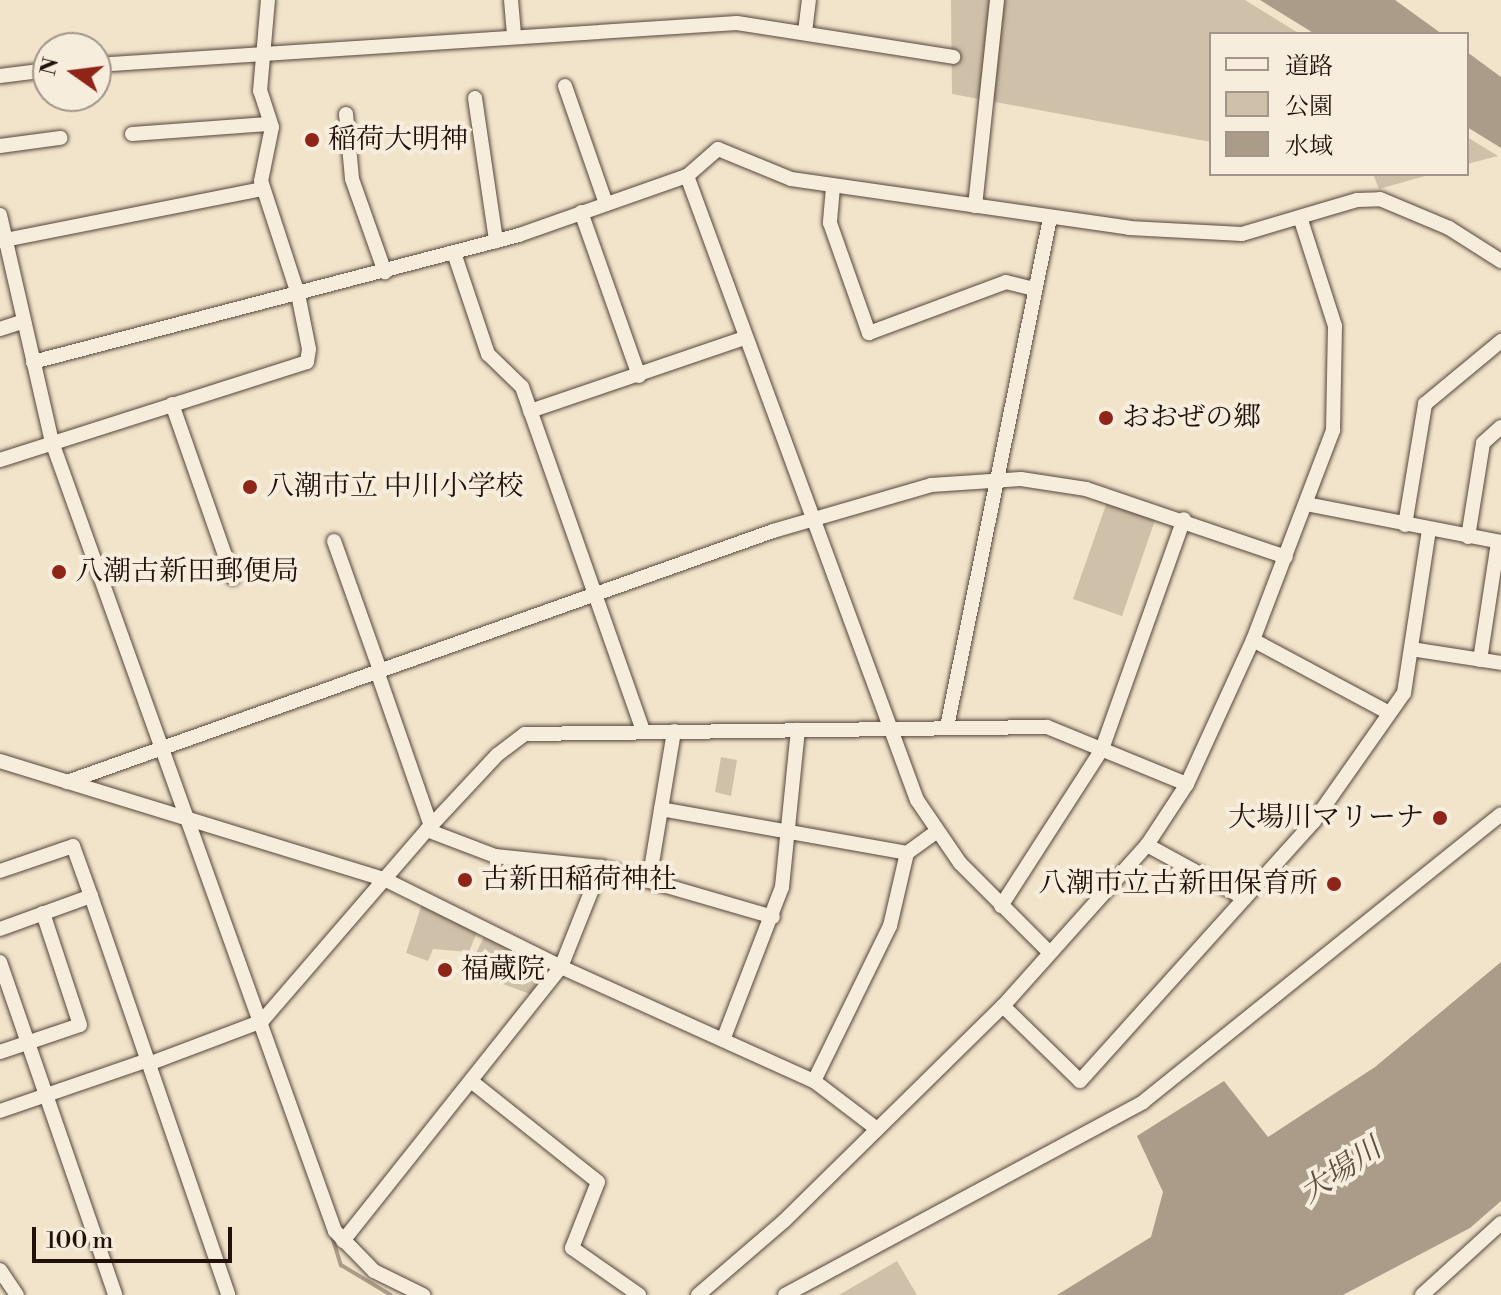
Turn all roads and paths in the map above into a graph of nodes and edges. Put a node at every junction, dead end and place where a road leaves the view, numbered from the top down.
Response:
1 (268, 0) edge
2 (511, 0) edge
3 (809, 0) edge
4 (997, 0) edge
5 (805, 32) junction
6 (514, 35) junction
7 (263, 51) junction
8 (953, 57) dead end
9 (112, 64) edge
10 (32, 72) edge
11 (0, 76) edge
12 (565, 86) dead end
13 (475, 98) dead end
14 (346, 114) dead end
15 (268, 124) junction
16 (132, 134) dead end
17 (60, 138) dead end
18 (0, 146) edge
19 (687, 176) junction
20 (833, 187) junction
21 (263, 189) junction
22 (606, 204) junction
23 (975, 206) junction
24 (581, 212) junction
25 (0, 215) edge
26 (1050, 218) junction
27 (1301, 220) junction
28 (2, 241) edge
29 (496, 241) junction
30 (454, 253) junction
31 (1501, 261) edge
32 (385, 272) junction
33 (1035, 289) junction
34 (298, 294) junction
35 (24, 321) junction
36 (0, 329) edge
37 (744, 338) junction
38 (1501, 341) edge
39 (33, 362) junction
40 (639, 376) junction
41 (172, 404) junction
42 (530, 411) junction
43 (1501, 427) edge
44 (52, 442) junction
45 (0, 460) edge
46 (998, 479) junction
47 (1306, 504) junction
48 (812, 519) junction
49 (1184, 519) junction
50 (1405, 525) junction
51 (1429, 530) junction
52 (1468, 537) junction
53 (334, 541) dead end
54 (1500, 542) edge
55 (1286, 557) junction
56 (233, 578) dead end
57 (595, 593) junction
58 (1495, 604) edge
59 (1253, 640) junction
60 (1411, 649) junction
61 (1480, 660) junction
62 (1501, 663) edge
63 (379, 670) junction
64 (1389, 713) junction
65 (889, 727) junction
66 (947, 727) junction
67 (798, 730) junction
68 (643, 731) junction
69 (674, 731) junction
70 (163, 747) junction
71 (1102, 749) junction
72 (0, 761) edge
73 (67, 782) junction
74 (1187, 784) junction
75 (661, 809) junction
76 (1501, 814) edge
77 (188, 819) junction
78 (429, 828) junction
79 (789, 831) junction
80 (936, 832) junction
81 (1147, 845) junction
82 (907, 853) junction
83 (601, 867) junction
84 (0, 871) edge
85 (384, 879) junction
86 (649, 881) junction
87 (91, 896) junction
88 (1244, 898) junction
89 (1001, 906) junction
90 (43, 913) junction
91 (773, 917) junction
92 (0, 929) edge
93 (1049, 952) junction
94 (0, 962) edge
95 (561, 967) junction
96 (1003, 1006) junction
97 (262, 1021) junction
98 (723, 1040) junction
99 (29, 1042) junction
100 (0, 1052) edge
101 (150, 1062) junction
102 (471, 1081) junction
103 (814, 1081) junction
104 (47, 1095) junction
105 (0, 1111) edge
106 (877, 1129) junction
107 (1501, 1223) edge
108 (343, 1241) junction
109 (0, 1270) edge
110 (1423, 1294) edge
111 (17, 1295) edge
112 (115, 1295) edge
113 (228, 1295) edge
114 (423, 1295) edge
115 (639, 1295) edge
116 (698, 1295) edge
117 (785, 1295) edge

1 - 7 street
2 - 6 street
3 - 5 street
4 - 23 street
5 - 6 street
5 - 8 street
6 - 7 street
7 - 9 street
7 - 15 street
10 - 11 street
12 - 22 street
13 - 29 street
14 - 32 street
15 - 16 street
15 - 21 street
17 - 18 street
19 - 20 street
19 - 22 street
19 - 37 street
20 - 23 street
20 - 33 street
21 - 28 street
21 - 34 street
22 - 24 street
23 - 26 street
24 - 29 street
24 - 40 street
25 - 28 street
26 - 27 street
26 - 33 street
27 - 31 street
27 - 47 street
28 - 35 street
29 - 30 street
30 - 32 street
30 - 42 street
32 - 34 street
33 - 46 street
34 - 39 street
34 - 41 street
35 - 36 street
35 - 39 street
37 - 40 street
37 - 48 street
38 - 50 street
39 - 44 street
40 - 42 street
41 - 44 street
41 - 56 street
42 - 57 street
43 - 52 street
44 - 45 street
44 - 70 street
46 - 48 street
46 - 49 street
46 - 66 street
47 - 50 street
47 - 55 street
48 - 57 street
48 - 65 street
49 - 55 street
49 - 71 street
50 - 51 street
51 - 52 street
51 - 60 street
52 - 54 street
53 - 63 street
54 - 58 street
55 - 59 street
57 - 63 street
57 - 68 street
58 - 61 street
59 - 64 street
59 - 74 street
60 - 61 street
60 - 64 street
61 - 62 street
63 - 70 street
63 - 78 street
64 - 88 street
65 - 66 street
65 - 67 street
65 - 80 street
66 - 71 street
67 - 69 street
67 - 79 street
68 - 69 street
68 - 78 street
69 - 75 street
70 - 73 street
70 - 77 street
71 - 74 street
71 - 89 street
72 - 73 street
73 - 77 street
74 - 81 street
75 - 79 street
75 - 86 street
76 - 117 street
77 - 85 street
77 - 97 street
78 - 83 street
78 - 85 street
79 - 82 street
79 - 91 street
80 - 82 street
80 - 89 street
81 - 88 street
81 - 93 street
82 - 103 street
83 - 86 street
83 - 95 street
84 - 87 street
85 - 95 street
85 - 97 street
86 - 91 street
87 - 90 street
87 - 101 street
88 - 96 street
89 - 93 street
90 - 92 street
90 - 99 street
91 - 98 street
93 - 96 street
94 - 99 street
95 - 98 street
95 - 102 street
96 - 106 street
97 - 101 street
97 - 108 street
98 - 103 street
99 - 100 street
99 - 104 street
101 - 104 street
101 - 113 street
102 - 108 street
102 - 115 street
103 - 106 street
104 - 105 street
104 - 112 street
106 - 116 street
107 - 110 street
108 - 114 street
109 - 111 street

